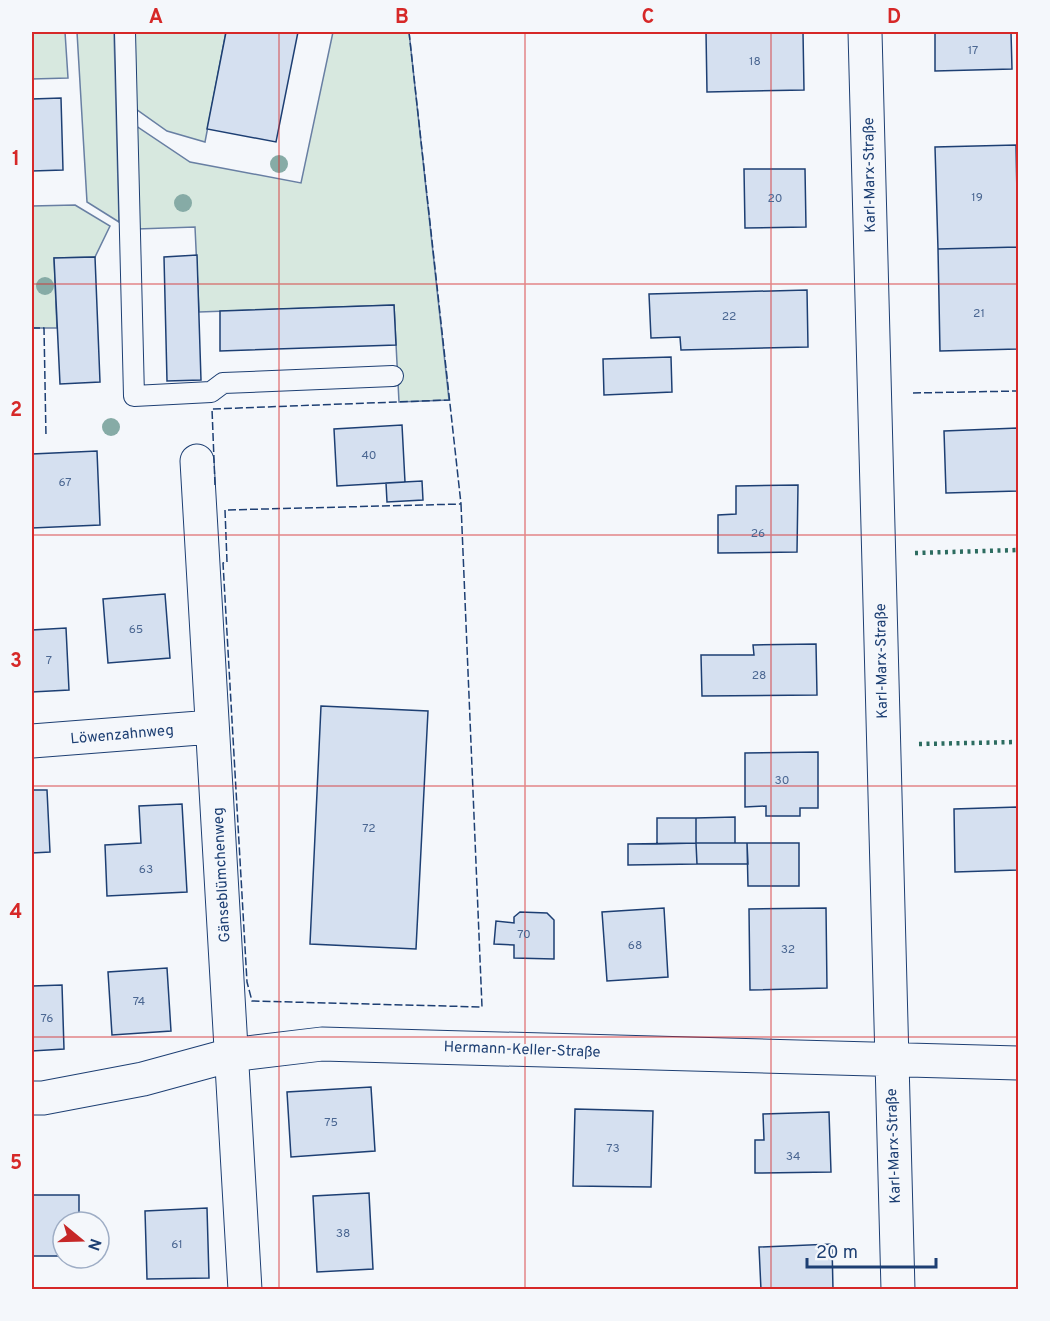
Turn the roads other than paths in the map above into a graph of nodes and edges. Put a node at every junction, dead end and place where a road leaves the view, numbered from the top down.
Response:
1 (125, 32) edge
2 (865, 32) edge
3 (393, 376) dead end
4 (197, 461) dead end
5 (212, 727) junction
6 (32, 741) edge
7 (231, 1056) junction
8 (891, 1060) junction
9 (1018, 1064) edge
10 (32, 1098) edge
11 (244, 1290) edge
12 (898, 1290) edge

1 - 3 lane
2 - 8 street, Karl-Marx-Straße
4 - 5 street, Gänseblümchenweg
5 - 6 street, Löwenzahnweg
5 - 7 street, Gänseblümchenweg
7 - 8 street, Hermann-Keller-Straße
7 - 10 street, Hermann-Keller-Straße
7 - 11 street, Gänseblümchenweg
8 - 9 street, Hermann-Keller-Straße
8 - 12 street, Karl-Marx-Straße

